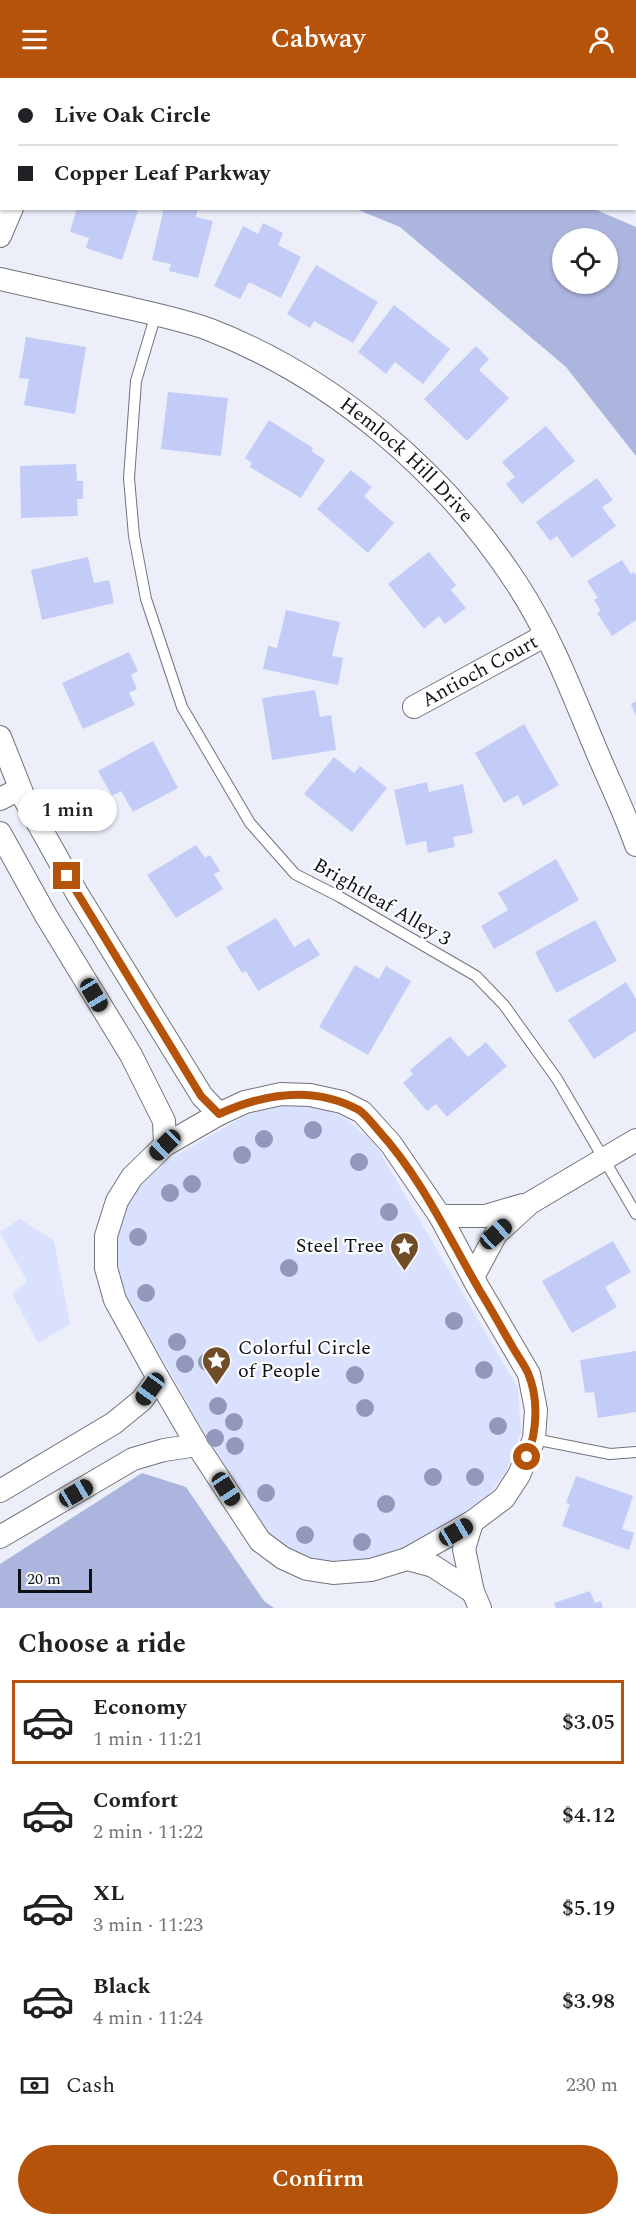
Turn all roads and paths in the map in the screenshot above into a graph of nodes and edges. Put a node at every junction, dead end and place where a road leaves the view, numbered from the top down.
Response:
1 (11, 210) edge
2 (0, 236) edge
3 (0, 279) edge
4 (156, 314) junction
5 (546, 635) junction
6 (414, 707) dead end
7 (0, 737) edge
8 (10, 794) edge
9 (634, 832) edge
10 (0, 833) edge
11 (219, 1114) junction
12 (636, 1140) edge
13 (165, 1145) junction
14 (604, 1160) junction
15 (530, 1203) junction
16 (636, 1215) edge
17 (440, 1216) junction
18 (473, 1277) junction
19 (158, 1378) junction
20 (534, 1439) junction
21 (197, 1445) junction
22 (636, 1452) edge
23 (0, 1491) edge
24 (472, 1522) junction
25 (0, 1537) edge
26 (407, 1559) junction
27 (476, 1600) edge

1 - 2 street
3 - 4 street, Hemlock Hill Drive
4 - 5 street, Hemlock Hill Drive
4 - 14 lane, Brightleaf Alley 3
5 - 6 street, Antioch Court
5 - 9 street, Hemlock Hill Drive
7 - 8 street
8 - 11 street
10 - 13 street
11 - 13 street
11 - 17 street
12 - 14 street
13 - 19 street
14 - 15 street
14 - 16 lane, Brightleaf Alley 3
15 - 17 street
15 - 18 street
17 - 18 street
18 - 20 street
19 - 21 street
19 - 23 street
20 - 22 lane
20 - 24 street
21 - 25 street
21 - 26 street
24 - 26 street
24 - 27 street
26 - 27 street

